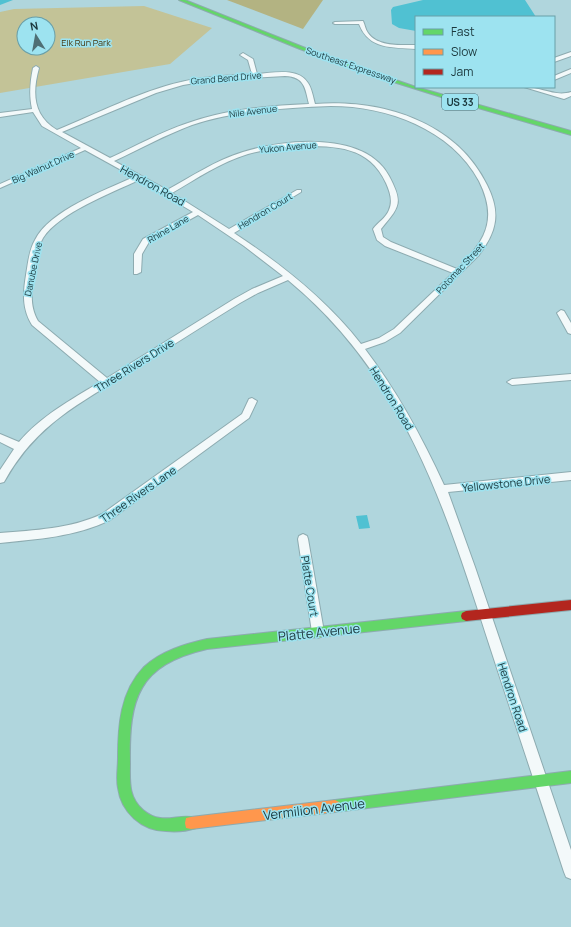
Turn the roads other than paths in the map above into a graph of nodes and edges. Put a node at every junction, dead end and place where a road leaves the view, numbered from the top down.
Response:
1 (183, 1) edge
2 (336, 23) dead end
3 (415, 47) edge
4 (571, 54) edge
5 (243, 55) dead end
6 (555, 60) edge
7 (36, 68) dead end
8 (555, 71) edge
9 (571, 71) edge
10 (562, 73) junction
11 (255, 76) junction
12 (571, 76) edge
13 (555, 77) edge
14 (415, 87) edge
15 (420, 88) edge
16 (537, 88) edge
17 (571, 94) edge
18 (313, 106) junction
19 (36, 110) junction
20 (0, 115) edge
21 (405, 118) joint
22 (57, 132) junction
23 (571, 134) edge
24 (85, 148) junction
25 (109, 161) junction
26 (139, 178) junction
27 (0, 186) edge
28 (299, 191) dead end
29 (167, 192) junction
30 (198, 212) junction
31 (230, 232) junction
32 (137, 272) dead end
33 (458, 272) junction
34 (288, 277) junction
35 (560, 313) dead end
36 (571, 331) edge
37 (358, 348) junction
38 (571, 377) edge
39 (106, 382) junction
40 (512, 382) dead end
41 (252, 401) dead end
42 (0, 438) edge
43 (20, 447) junction
44 (571, 476) edge
45 (0, 479) edge
46 (441, 489) junction
47 (0, 538) edge
48 (303, 539) dead end
49 (571, 604) edge
50 (485, 614) junction
51 (318, 632) junction
52 (125, 741) joint
53 (571, 777) edge
54 (541, 781) junction
55 (571, 872) edge

1 - 14 main road, Southeast Expressway / US 33
2 - 3 street
4 - 6 street
5 - 11 street
7 - 19 street, Hendron Road
8 - 10 street
9 - 10 street
10 - 12 street
10 - 13 street
11 - 18 street, Grand Bend Drive
11 - 22 street, Grand Bend Drive
15 - 23 main road, Southeast Expressway / US 33
16 - 17 street
18 - 21 street, Nile Avenue
18 - 25 street, Nile Avenue
19 - 20 street
19 - 22 street, Hendron Road
21 - 33 street, Potomac Street
22 - 24 street, Hendron Road
24 - 25 street, Hendron Road
24 - 27 street, Big Walnut Drive
25 - 26 street, Hendron Road
26 - 29 street, Hendron Road
26 - 39 street, Danube Drive
28 - 31 street, Hendron Court
29 - 30 street, Hendron Road
29 - 33 street, Yukon Avenue
30 - 31 street, Hendron Road
30 - 32 street, Rhine Lane
31 - 34 street, Hendron Road
33 - 37 street, Potomac Street
34 - 37 street, Hendron Road
34 - 39 street, Three Rivers Drive
35 - 36 street
37 - 46 street, Hendron Road
38 - 40 street
39 - 43 street, Three Rivers Drive
41 - 47 street, Three Rivers Lane
42 - 43 street
43 - 45 street, Three Rivers Drive
44 - 46 street, Yellowstone Drive
46 - 50 street, Hendron Road
48 - 51 street, Platte Court
49 - 50 main road, Platte Avenue
50 - 51 main road, Platte Avenue
50 - 54 street, Hendron Road
51 - 52 main road, Platte Avenue
52 - 54 main road, Vermilion Avenue
53 - 54 main road, Vermilion Avenue
54 - 55 street, Hendron Road

